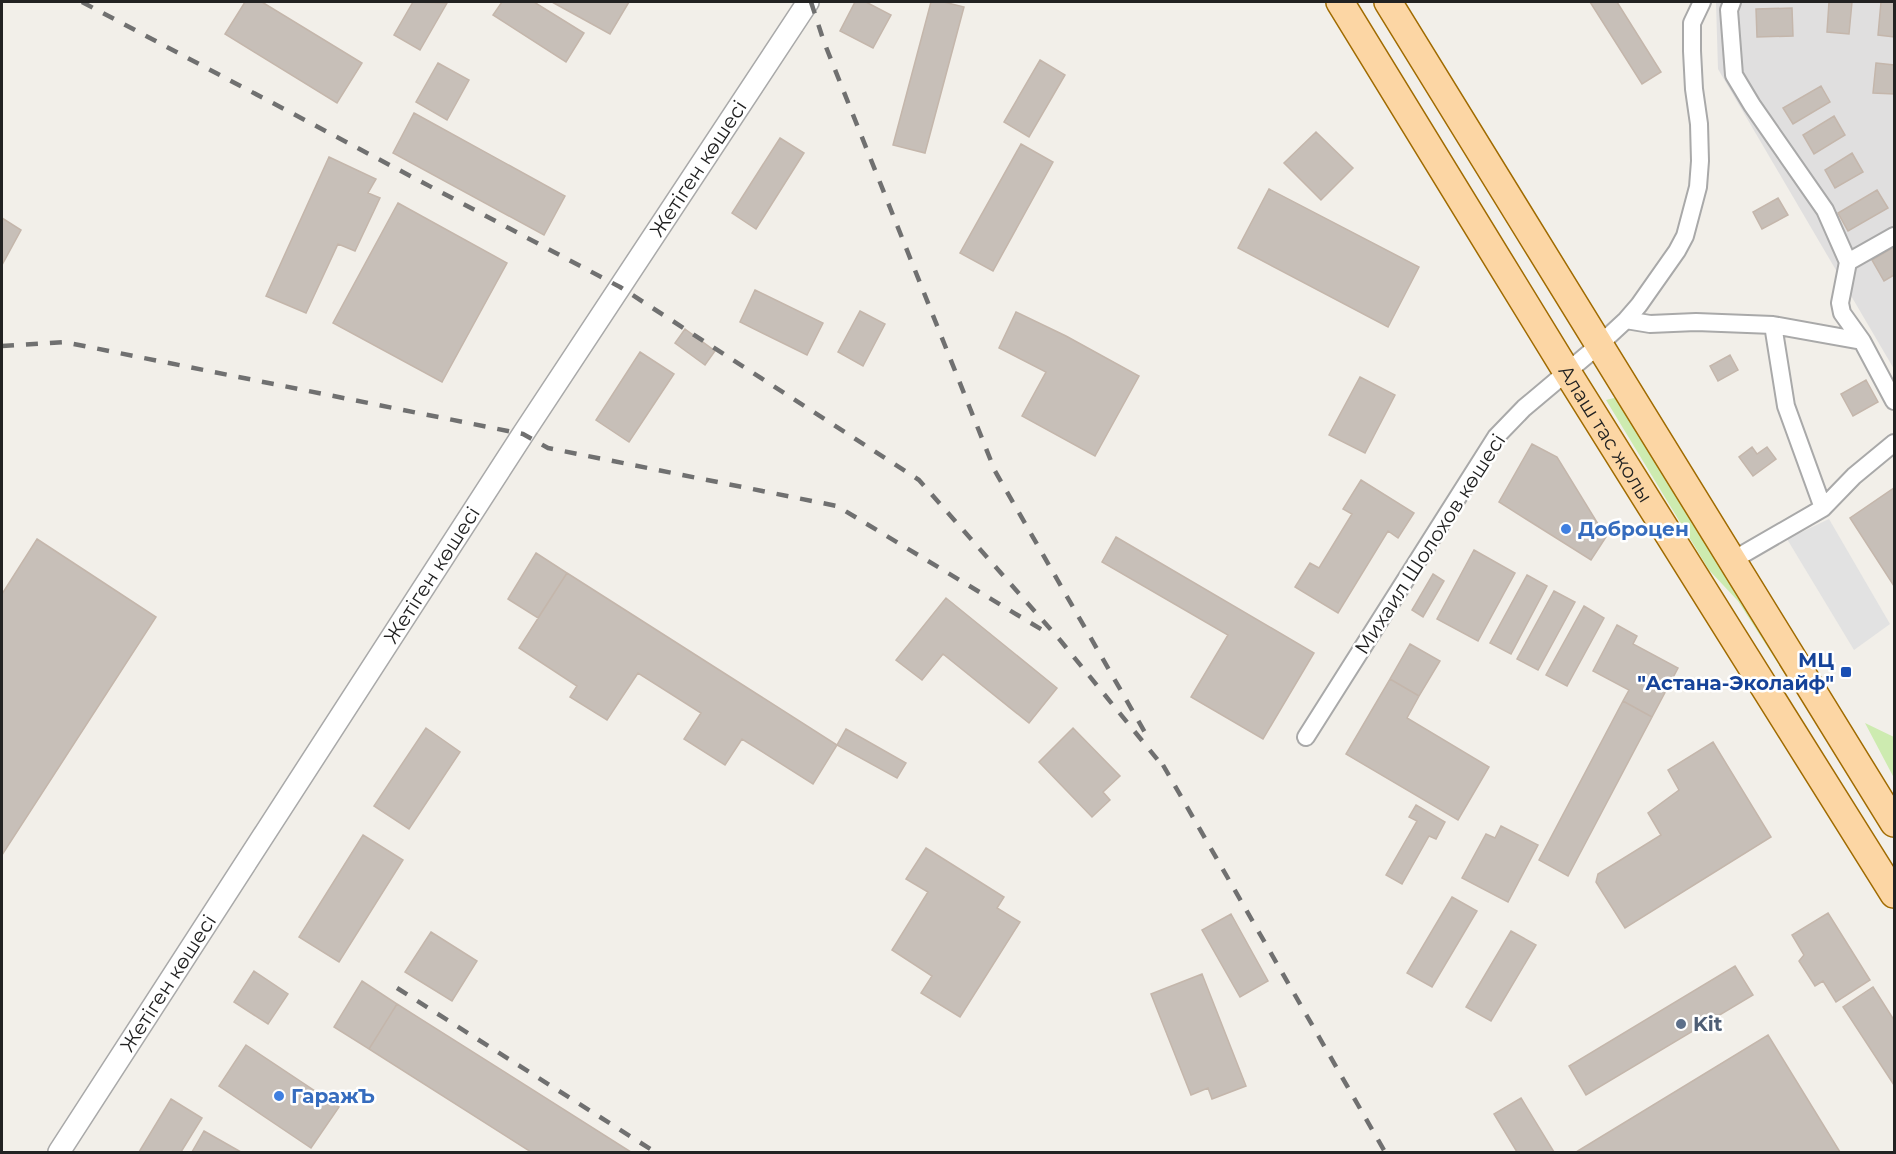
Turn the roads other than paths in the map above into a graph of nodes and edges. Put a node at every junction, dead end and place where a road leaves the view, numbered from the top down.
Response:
1 (808, 2) edge
2 (1340, 2) edge
3 (1388, 2) edge
4 (1702, 2) edge
5 (1732, 2) edge
6 (1894, 236) edge
7 (1848, 262) junction
8 (1626, 320) junction
9 (1773, 325) junction
10 (1862, 341) junction
11 (1599, 345) junction
12 (1566, 372) junction
13 (1894, 401) edge
14 (1894, 443) edge
15 (1823, 508) junction
16 (1732, 560) junction
17 (1306, 736) dead end
18 (1894, 823) edge
19 (1885, 861) edge
20 (1894, 894) edge
21 (59, 1152) edge

1 - 21 street, Жетіген көшесі
2 - 12 main road, Алаш тас жолы
3 - 11 main road, Алаш тас жолы
4 - 8 street, Михаил Шолохов көшесі
5 - 7 street
6 - 7 street
7 - 10 street
8 - 9 street
8 - 11 street, Михаил Шолохов көшесі
9 - 10 street
9 - 15 street
10 - 13 street
11 - 12 street, Михаил Шолохов көшесі
11 - 16 main road, Алаш тас жолы
12 - 17 street, Михаил Шолохов көшесі
12 - 19 main road, Алаш тас жолы
14 - 15 street
15 - 16 street
16 - 18 main road, Алаш тас жолы
19 - 20 main road, Алаш тас жолы

